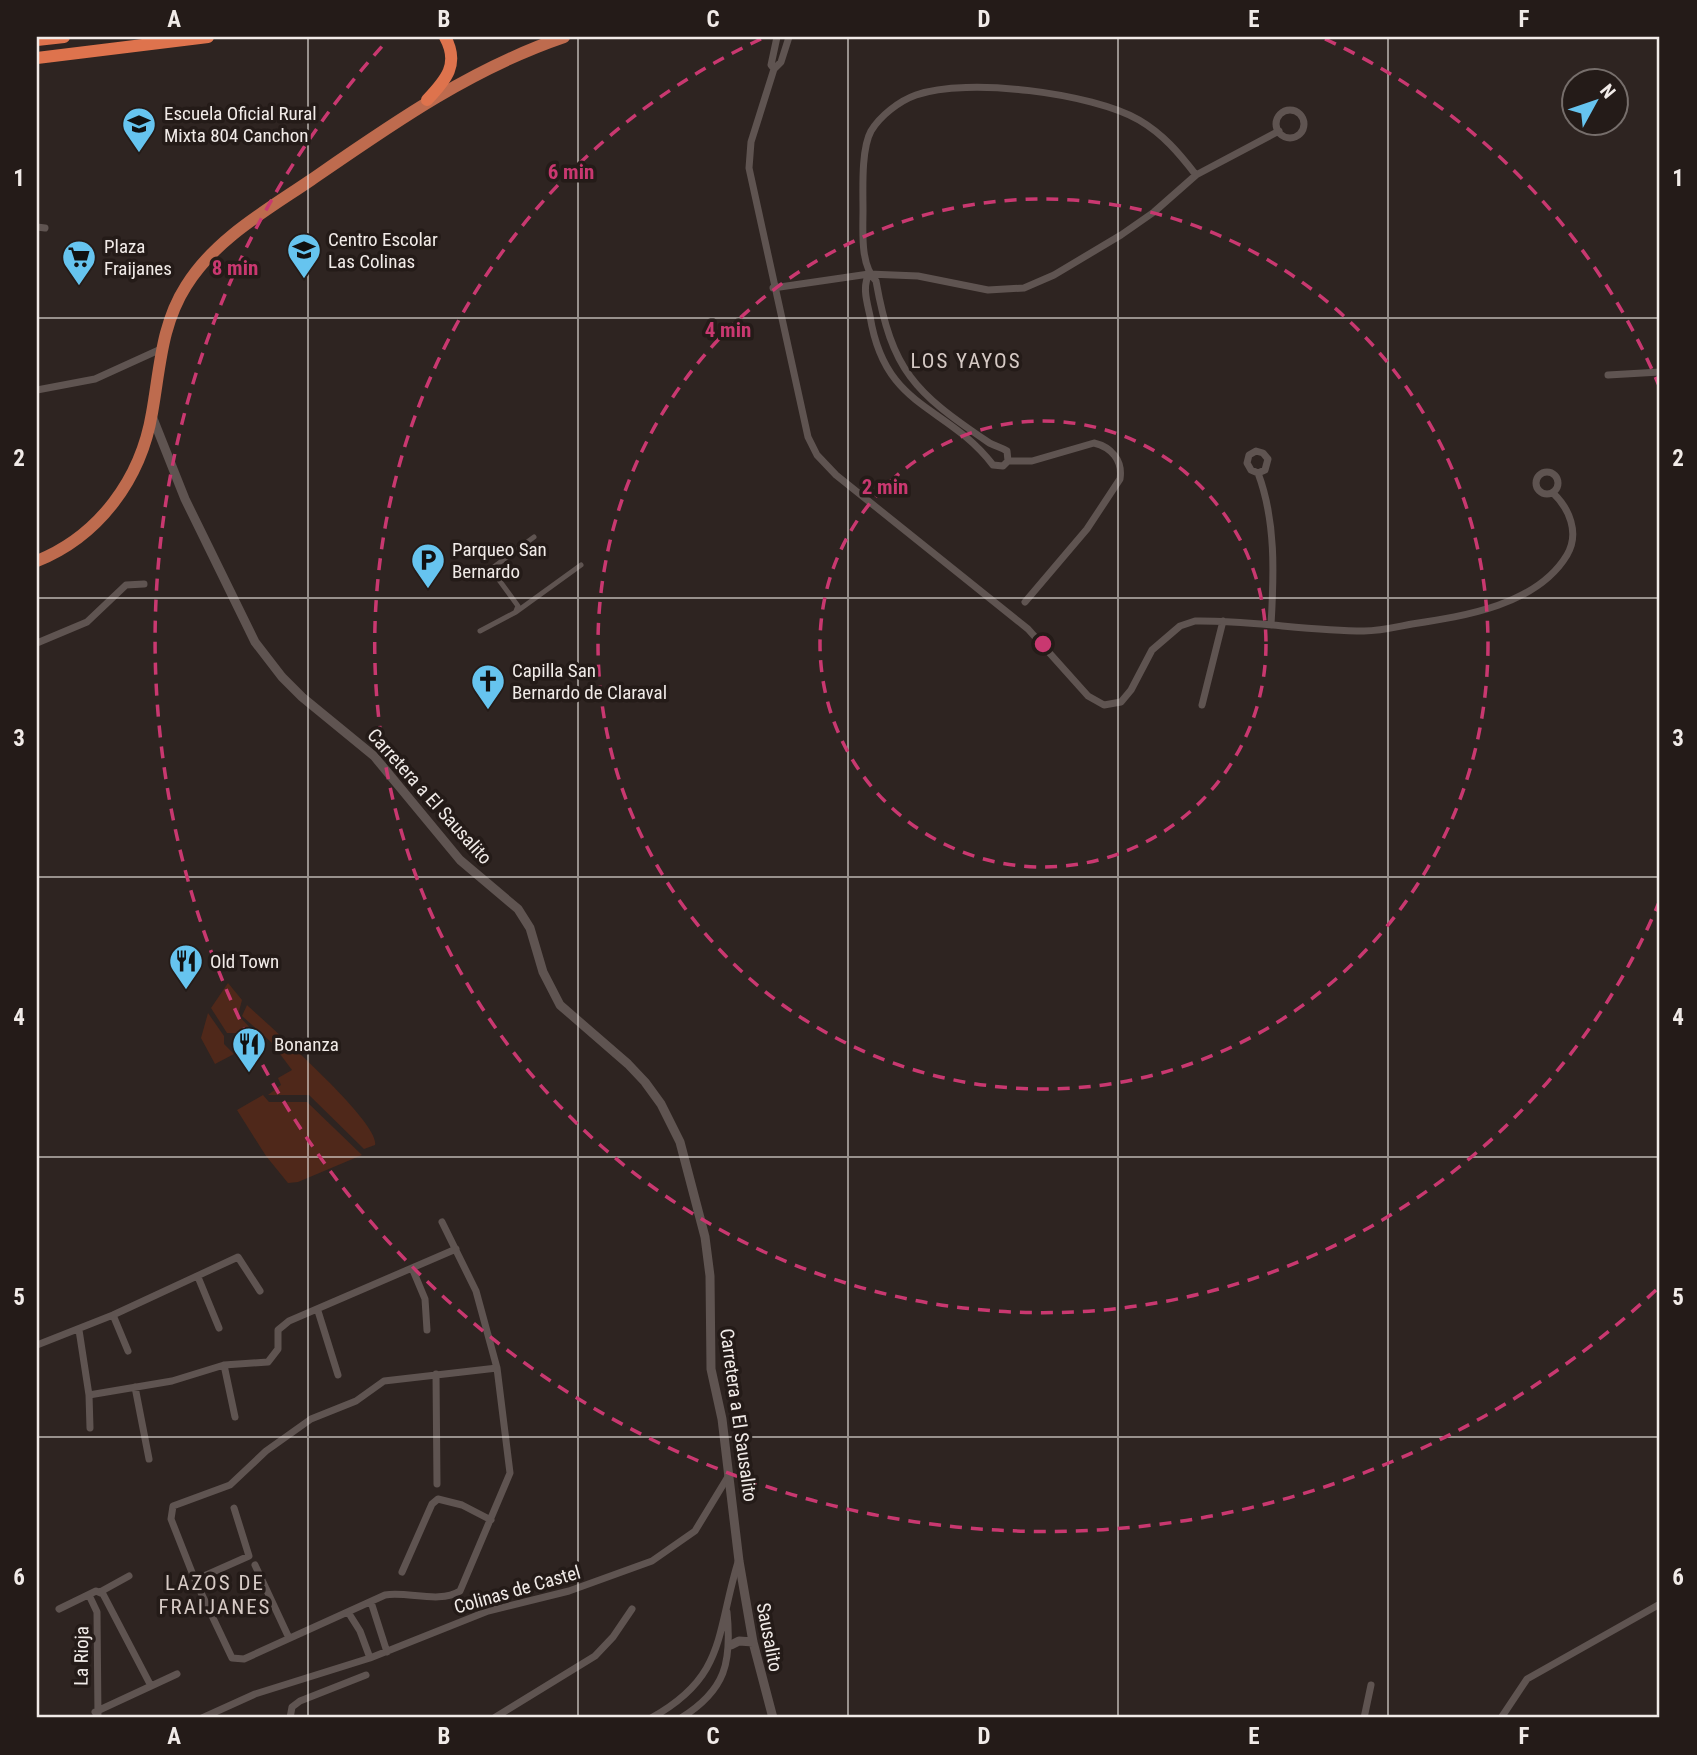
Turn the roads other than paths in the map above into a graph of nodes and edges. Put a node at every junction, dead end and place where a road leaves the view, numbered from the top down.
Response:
1 (64, 37) edge
2 (208, 37) edge
3 (445, 37) edge
4 (561, 37) edge
5 (777, 37) edge
6 (789, 37) edge
7 (37, 40) edge
8 (37, 58) edge
9 (774, 69) junction
10 (427, 100) junction
11 (1279, 131) dead end
12 (1196, 175) junction
13 (869, 274) junction
14 (773, 288) junction
15 (161, 349) junction
16 (1660, 372) edge
17 (1608, 375) dead end
18 (37, 390) edge
19 (152, 416) junction
20 (1008, 461) junction
21 (1258, 472) dead end
22 (1553, 493) dead end
23 (534, 537) dead end
24 (37, 561) edge
25 (582, 565) dead end
26 (144, 584) dead end
27 (1026, 602) dead end
28 (516, 612) junction
29 (1223, 621) junction
30 (1271, 625) junction
31 (480, 631) dead end
32 (37, 643) edge
33 (1202, 705) dead end
34 (442, 1222) dead end
35 (456, 1248) junction
36 (412, 1268) junction
37 (198, 1277) junction
38 (260, 1291) dead end
39 (318, 1311) junction
40 (113, 1315) junction
41 (219, 1328) dead end
42 (427, 1329) dead end
43 (79, 1330) junction
44 (37, 1345) edge
45 (128, 1352) dead end
46 (224, 1365) junction
47 (498, 1368) junction
48 (338, 1374) dead end
49 (436, 1374) junction
50 (135, 1387) junction
51 (89, 1395) junction
52 (235, 1417) dead end
53 (90, 1428) dead end
54 (149, 1459) dead end
55 (729, 1475) junction
56 (437, 1484) dead end
57 (234, 1508) dead end
58 (491, 1520) junction
59 (738, 1560) junction
60 (256, 1565) dead end
61 (402, 1573) dead end
62 (129, 1576) dead end
63 (195, 1580) junction
64 (100, 1592) junction
65 (89, 1595) junction
66 (371, 1602) junction
67 (726, 1602) junction
68 (1660, 1604) edge
69 (632, 1608) dead end
70 (59, 1609) dead end
71 (348, 1612) junction
72 (289, 1638) junction
73 (753, 1642) junction
74 (731, 1646) junction
75 (387, 1651) junction
76 (370, 1658) junction
77 (708, 1672) junction
78 (177, 1674) dead end
79 (366, 1675) dead end
80 (719, 1685) junction
81 (1371, 1685) dead end
82 (151, 1686) junction
83 (96, 1715) edge
84 (202, 1718) edge
85 (290, 1718) edge
86 (494, 1718) edge
87 (651, 1718) edge
88 (681, 1718) edge
89 (773, 1718) edge
90 (1364, 1718) edge
91 (1500, 1718) edge

1 - 7 highway
2 - 8 highway
3 - 10 highway
4 - 10 main road
5 - 9 street
6 - 9 street
9 - 14 street
10 - 15 main road
11 - 12 street
12 - 13 street
12 - 13 street
13 - 14 street
13 - 20 street
13 - 20 street
14 - 29 street
15 - 18 street
15 - 19 main road
16 - 17 street
19 - 24 main road
19 - 55 street, Carretera a El Sausalito
20 - 27 street
21 - 30 street
22 - 30 street
23 - 28 street
25 - 28 street
26 - 32 street
28 - 31 street
29 - 30 street
29 - 33 street
34 - 35 street
35 - 36 street
35 - 47 street
36 - 39 street
36 - 42 street
37 - 38 street
37 - 40 street
37 - 41 street
39 - 46 street
39 - 48 street
40 - 43 street
40 - 45 street
43 - 44 street
43 - 51 street
46 - 50 street
46 - 52 street
47 - 49 street
47 - 58 street
49 - 56 street
49 - 63 street
50 - 51 street
50 - 54 street
51 - 53 street
55 - 59 street, Carretera a El Sausalito
55 - 75 street, Colinas de Castel
57 - 63 street
58 - 61 street
58 - 66 street
59 - 67 street, Carretera a El Sausalito
59 - 73 street, Sausalito
60 - 72 street
62 - 64 street
63 - 72 street
64 - 65 street
64 - 82 street
65 - 70 street
65 - 83 street, La Rioja
66 - 71 street
66 - 75 street
67 - 74 street
67 - 77 street, Carretera a El Sausalito
68 - 91 street
69 - 86 street
71 - 72 street
71 - 76 street
73 - 74 street
73 - 89 street, Sausalito
74 - 80 street
75 - 76 street, Colinas de Castel
76 - 84 street, Colinas de Castel
77 - 80 street
77 - 87 street
78 - 82 street
79 - 85 street
80 - 88 street
81 - 90 street
82 - 83 street

